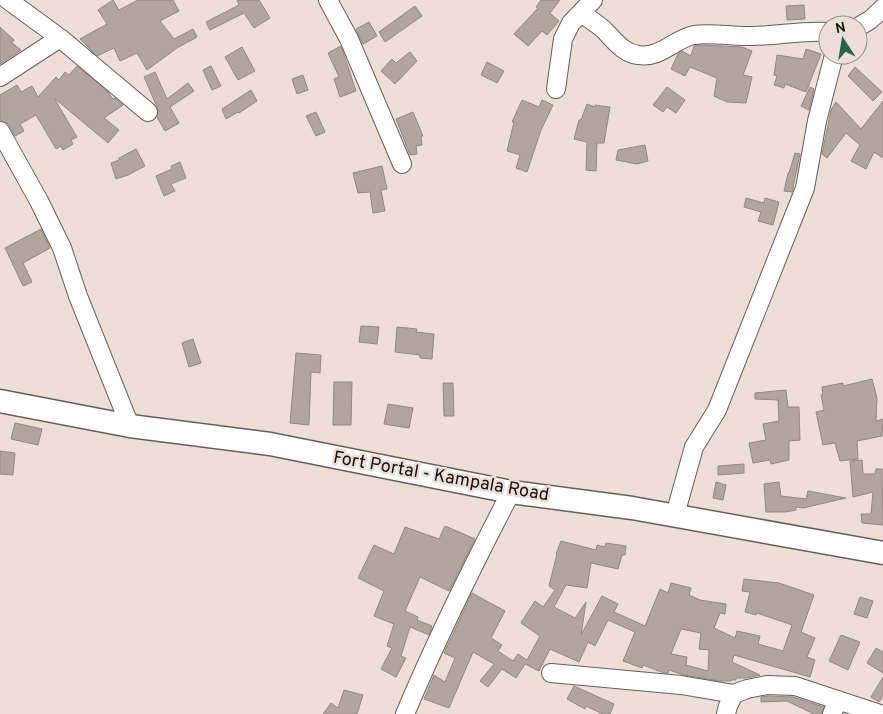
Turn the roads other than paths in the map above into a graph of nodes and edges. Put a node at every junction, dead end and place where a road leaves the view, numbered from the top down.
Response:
1 (8, 0) edge
2 (328, 0) edge
3 (593, 0) edge
4 (883, 8) edge
5 (580, 13) junction
6 (868, 21) edge
7 (818, 31) edge
8 (60, 38) junction
9 (831, 65) edge
10 (0, 77) edge
11 (556, 90) dead end
12 (148, 112) dead end
13 (0, 131) edge
14 (402, 164) dead end
15 (0, 400) edge
16 (130, 426) junction
17 (512, 492) junction
18 (674, 516) junction
19 (883, 553) edge
20 (551, 673) dead end
21 (734, 694) junction
22 (835, 707) edge
23 (405, 714) edge
24 (726, 714) edge
25 (880, 714) edge

1 - 8 street
2 - 14 street
3 - 5 street
4 - 6 street
5 - 7 street
5 - 11 street
8 - 10 street
8 - 12 street
9 - 18 street
13 - 16 street
15 - 16 main road, Fort Portal - Kampala Road
16 - 17 main road, Fort Portal - Kampala Road
17 - 18 main road, Fort Portal - Kampala Road
17 - 23 street
18 - 19 main road, Fort Portal - Kampala Road
20 - 21 street
21 - 22 street
21 - 24 street
22 - 25 street

